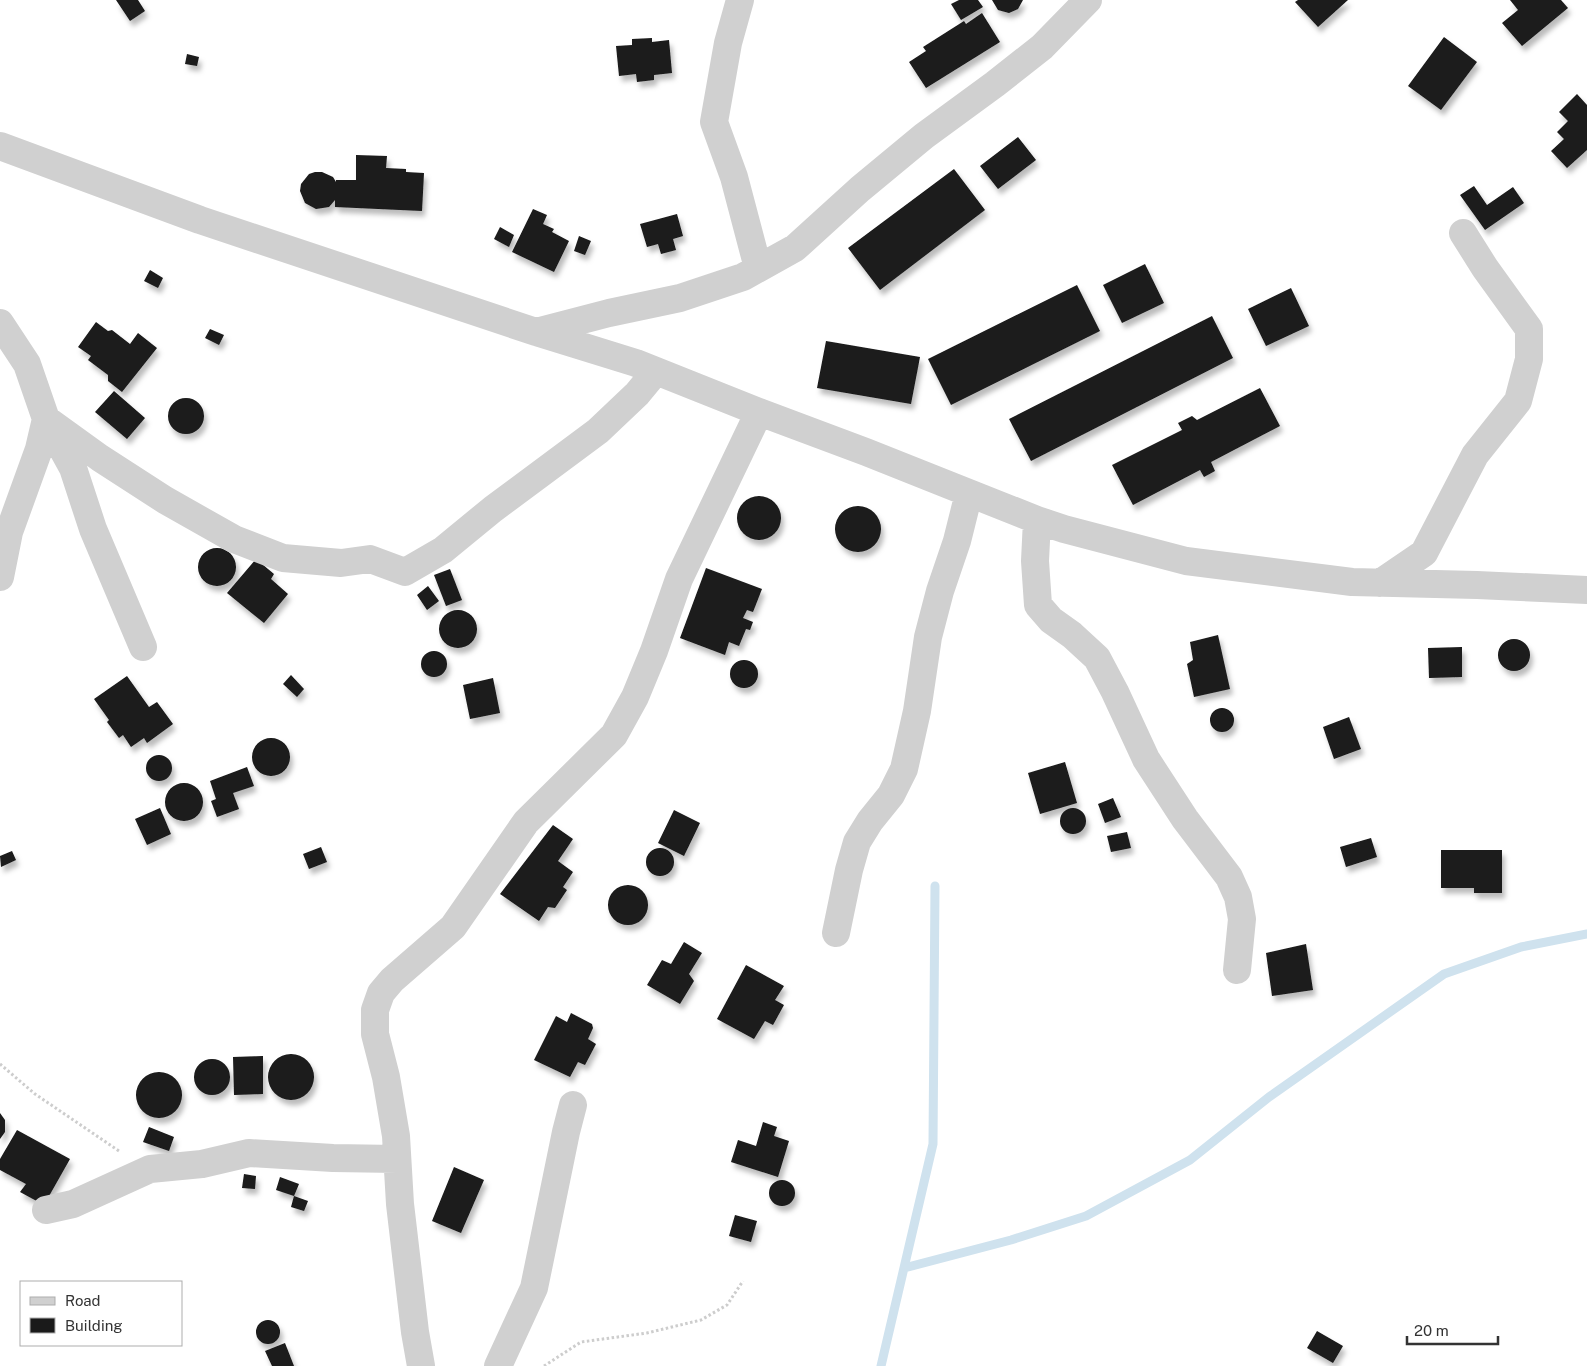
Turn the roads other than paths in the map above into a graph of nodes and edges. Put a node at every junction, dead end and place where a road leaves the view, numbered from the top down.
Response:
1 (740, 0) edge
2 (1088, 0) edge
3 (0, 146) edge
4 (1462, 234) dead end
5 (758, 268) junction
6 (0, 323) edge
7 (536, 332) junction
8 (656, 371) junction
9 (759, 412) junction
10 (46, 419) junction
11 (969, 493) junction
12 (1037, 520) junction
13 (0, 577) edge
14 (1380, 583) junction
15 (1587, 590) edge
16 (143, 647) dead end
17 (836, 933) dead end
18 (1237, 970) dead end
19 (574, 1105) dead end
20 (397, 1159) junction
21 (46, 1210) dead end
22 (421, 1366) edge
23 (498, 1366) edge

1 - 5 street
2 - 5 street
3 - 7 street
4 - 14 street
5 - 7 street
6 - 10 street
7 - 8 street
8 - 9 street
8 - 10 street
9 - 11 street
9 - 20 street
10 - 13 street
10 - 16 street
11 - 12 street
11 - 17 street
12 - 14 street
12 - 18 street
14 - 15 street
19 - 23 street
20 - 21 street
20 - 22 street

